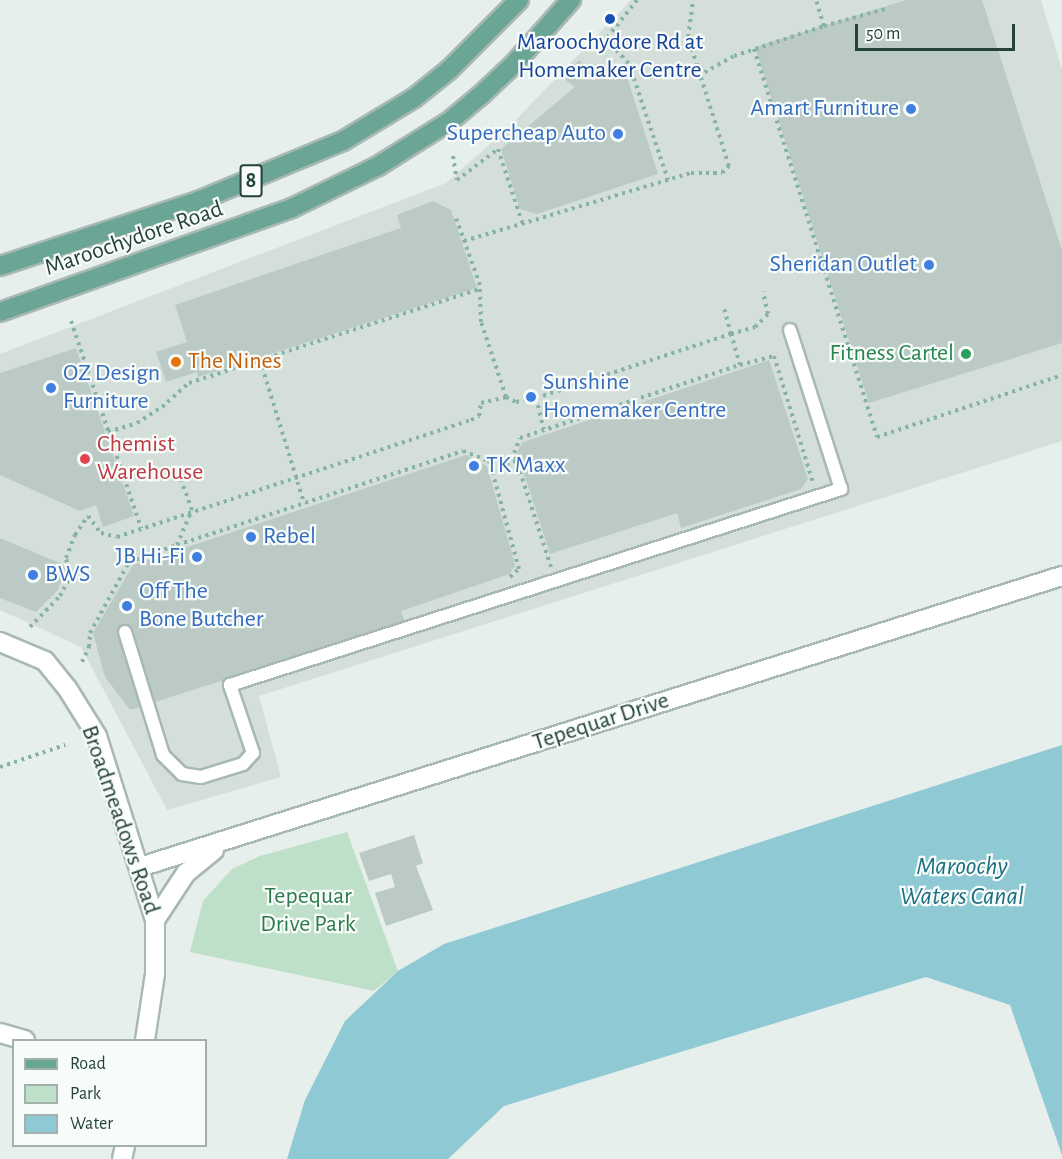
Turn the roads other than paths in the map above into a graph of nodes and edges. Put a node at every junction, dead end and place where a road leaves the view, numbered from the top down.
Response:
1 (519, 0) edge
2 (571, 0) edge
3 (0, 266) edge
4 (0, 312) edge
5 (790, 330) dead end
6 (1062, 576) edge
7 (125, 632) dead end
8 (0, 642) edge
9 (231, 840) junction
10 (140, 867) junction
11 (155, 920) junction
12 (0, 1033) edge
13 (19, 1039) edge
14 (145, 1039) edge

1 - 3 main road, Maroochydore Road / 8
2 - 4 main road, Maroochydore Road / 8
5 - 7 lane
6 - 9 street, Tepequar Drive
8 - 10 street, Broadmeadows Road
9 - 10 street, Tepequar Drive
9 - 11 street
10 - 11 street, Broadmeadows Road
11 - 14 street, Broadmeadows Road
12 - 13 street

